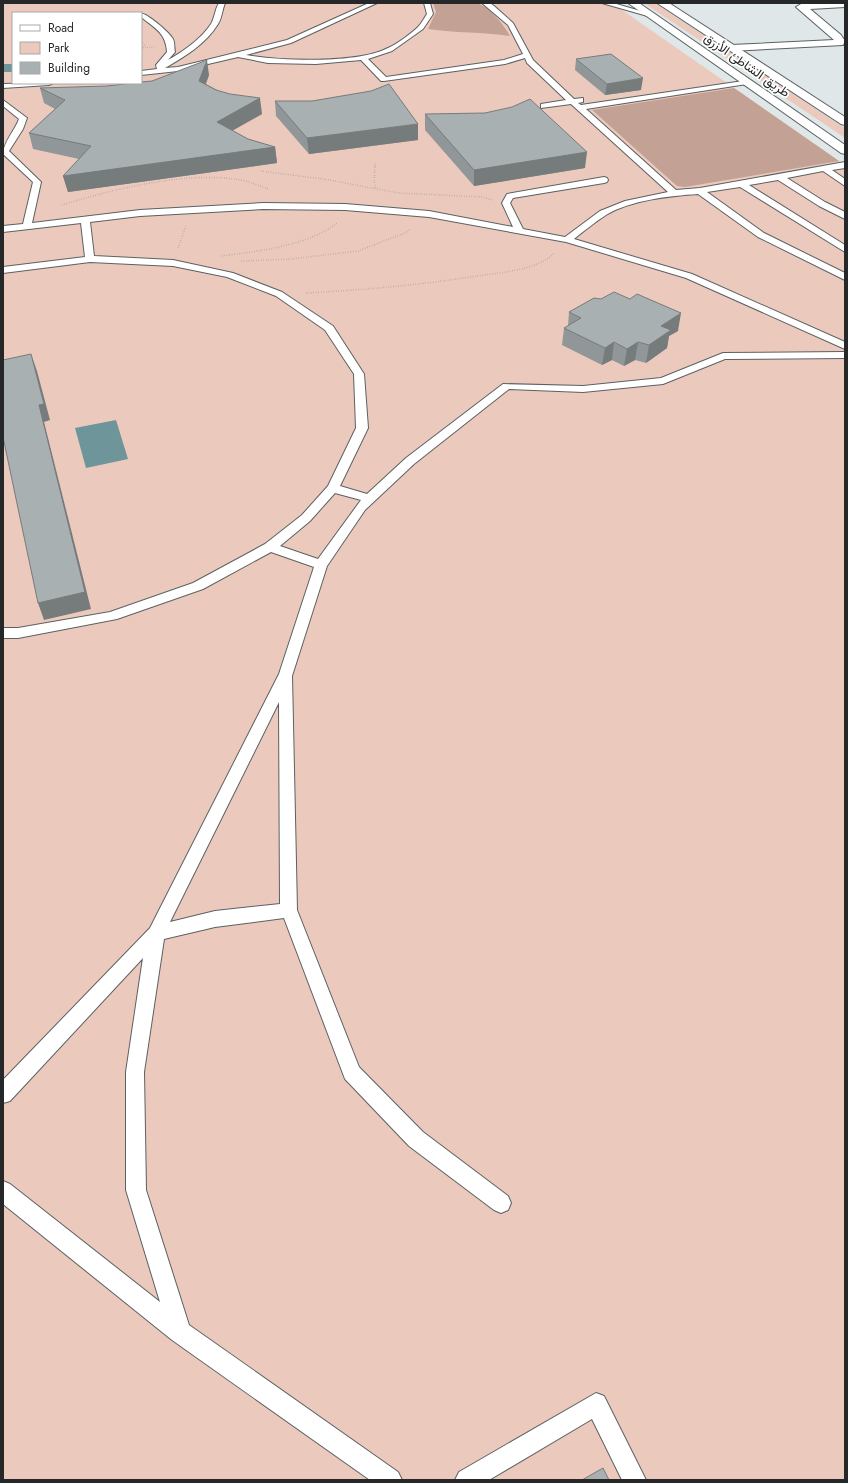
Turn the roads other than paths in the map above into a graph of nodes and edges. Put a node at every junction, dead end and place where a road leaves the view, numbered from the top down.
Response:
1 (374, 3) edge
2 (427, 3) edge
3 (484, 3) edge
4 (606, 3) edge
5 (633, 3) edge
6 (662, 3) edge
7 (220, 4) edge
8 (845, 4) edge
9 (142, 14) edge
10 (650, 15) junction
11 (842, 44) edge
12 (731, 48) junction
13 (236, 55) junction
14 (527, 55) junction
15 (363, 58) junction
16 (154, 72) junction
17 (142, 73) edge
18 (747, 82) junction
19 (34, 84) edge
20 (3, 86) edge
21 (587, 99) dead end
22 (3, 102) edge
23 (573, 102) junction
24 (544, 106) dead end
25 (580, 108) junction
26 (845, 122) edge
27 (4, 150) edge
28 (845, 150) edge
29 (845, 165) edge
30 (824, 168) junction
31 (780, 177) junction
32 (604, 180) dead end
33 (845, 183) edge
34 (741, 184) junction
35 (700, 192) junction
36 (674, 193) junction
37 (845, 216) edge
38 (85, 219) junction
39 (28, 221) junction
40 (3, 229) edge
41 (519, 231) junction
42 (568, 240) junction
43 (845, 249) edge
44 (90, 260) junction
45 (3, 270) edge
46 (845, 277) edge
47 (845, 346) edge
48 (845, 355) edge
49 (333, 488) junction
50 (369, 499) junction
51 (270, 547) junction
52 (321, 565) junction
53 (3, 633) edge
54 (286, 674) junction
55 (289, 910) junction
56 (156, 933) junction
57 (3, 1094) edge
58 (3, 1191) edge
59 (501, 1202) dead end
60 (180, 1332) junction
61 (390, 1480) edge
62 (467, 1480) edge
63 (634, 1480) edge

1 - 13 lane
2 - 15 lane
3 - 14 lane
4 - 10 lane
5 - 10 main road, طريق الشاطئ الأزرق
6 - 12 main road, طريق الشاطئ الأزرق
7 - 16 lane
8 - 11 main road
9 - 16 lane
10 - 18 main road, طريق الشاطئ الأزرق
11 - 12 main road
12 - 26 main road, طريق الشاطئ الأزرق
13 - 15 lane
13 - 16 lane
14 - 15 lane
14 - 23 lane
16 - 17 lane
18 - 25 lane
18 - 28 main road, طريق الشاطئ الأزرق
19 - 20 lane
21 - 23 lane
22 - 27 lane
23 - 24 lane
23 - 25 lane
25 - 36 lane
27 - 39 lane
29 - 30 lane
30 - 31 lane
30 - 33 lane
31 - 34 lane
31 - 37 lane
32 - 41 lane
34 - 35 lane
34 - 43 lane
35 - 36 lane
35 - 46 lane
36 - 42 lane
38 - 39 lane
38 - 41 lane
38 - 44 lane
39 - 40 lane
41 - 42 lane
42 - 47 lane
44 - 45 lane
44 - 49 lane
48 - 50 lane
49 - 50 lane
49 - 51 lane
50 - 52 lane
51 - 52 lane
51 - 53 lane
52 - 54 lane
54 - 55 lane
54 - 56 lane
55 - 56 lane
55 - 59 lane
56 - 57 lane
56 - 60 lane
58 - 60 lane
60 - 61 lane
62 - 63 lane

